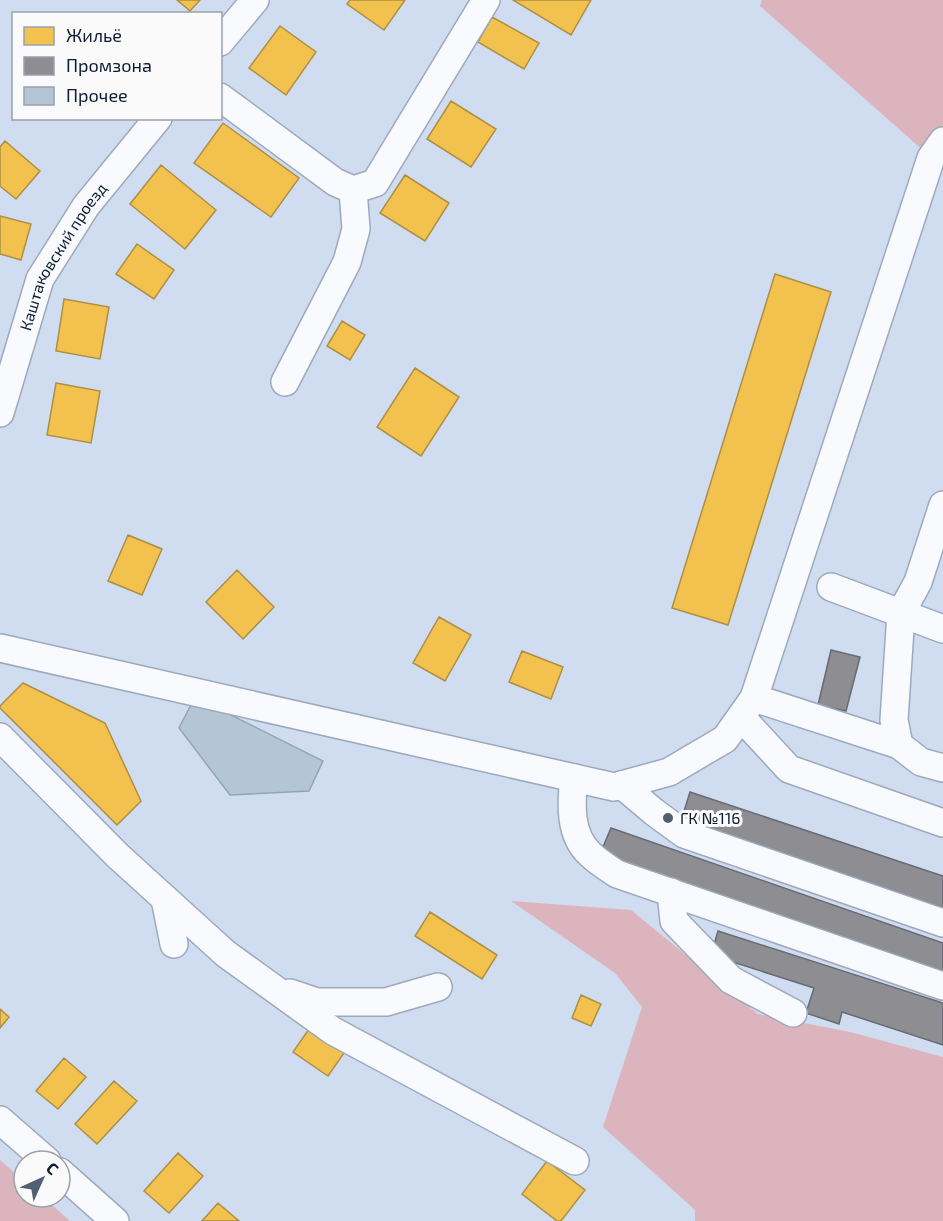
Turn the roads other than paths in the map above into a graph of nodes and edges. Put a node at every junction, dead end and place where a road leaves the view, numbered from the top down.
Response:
1 (255, 0) edge
2 (486, 0) edge
3 (222, 40) edge
4 (222, 98) edge
5 (156, 120) edge
6 (943, 141) edge
7 (353, 190) junction
8 (285, 382) dead end
9 (0, 413) edge
10 (943, 505) edge
11 (831, 587) dead end
12 (901, 613) junction
13 (943, 629) edge
14 (0, 648) edge
15 (747, 707) junction
16 (0, 737) edge
17 (899, 745) junction
18 (943, 768) edge
19 (574, 778) junction
20 (622, 785) junction
21 (943, 822) edge
22 (671, 892) junction
23 (165, 899) junction
24 (943, 923) edge
25 (174, 944) dead end
26 (943, 986) edge
27 (272, 987) junction
28 (438, 987) dead end
29 (793, 1013) dead end
30 (0, 1120) edge
31 (33, 1149) edge
32 (575, 1161) dead end
33 (72, 1183) edge
34 (116, 1221) edge

1 - 3 street
2 - 7 street
4 - 7 street
5 - 9 street, Каштаковский проезд
6 - 15 street
7 - 8 street
10 - 12 street
11 - 12 street
12 - 13 street
12 - 17 street
14 - 19 street
15 - 17 street
15 - 20 street
15 - 21 street
16 - 23 street
17 - 18 street
19 - 20 street
19 - 22 street
20 - 24 street
22 - 26 street
22 - 29 street
23 - 25 street
23 - 27 street
27 - 28 street
27 - 32 street
30 - 31 street
33 - 34 street

